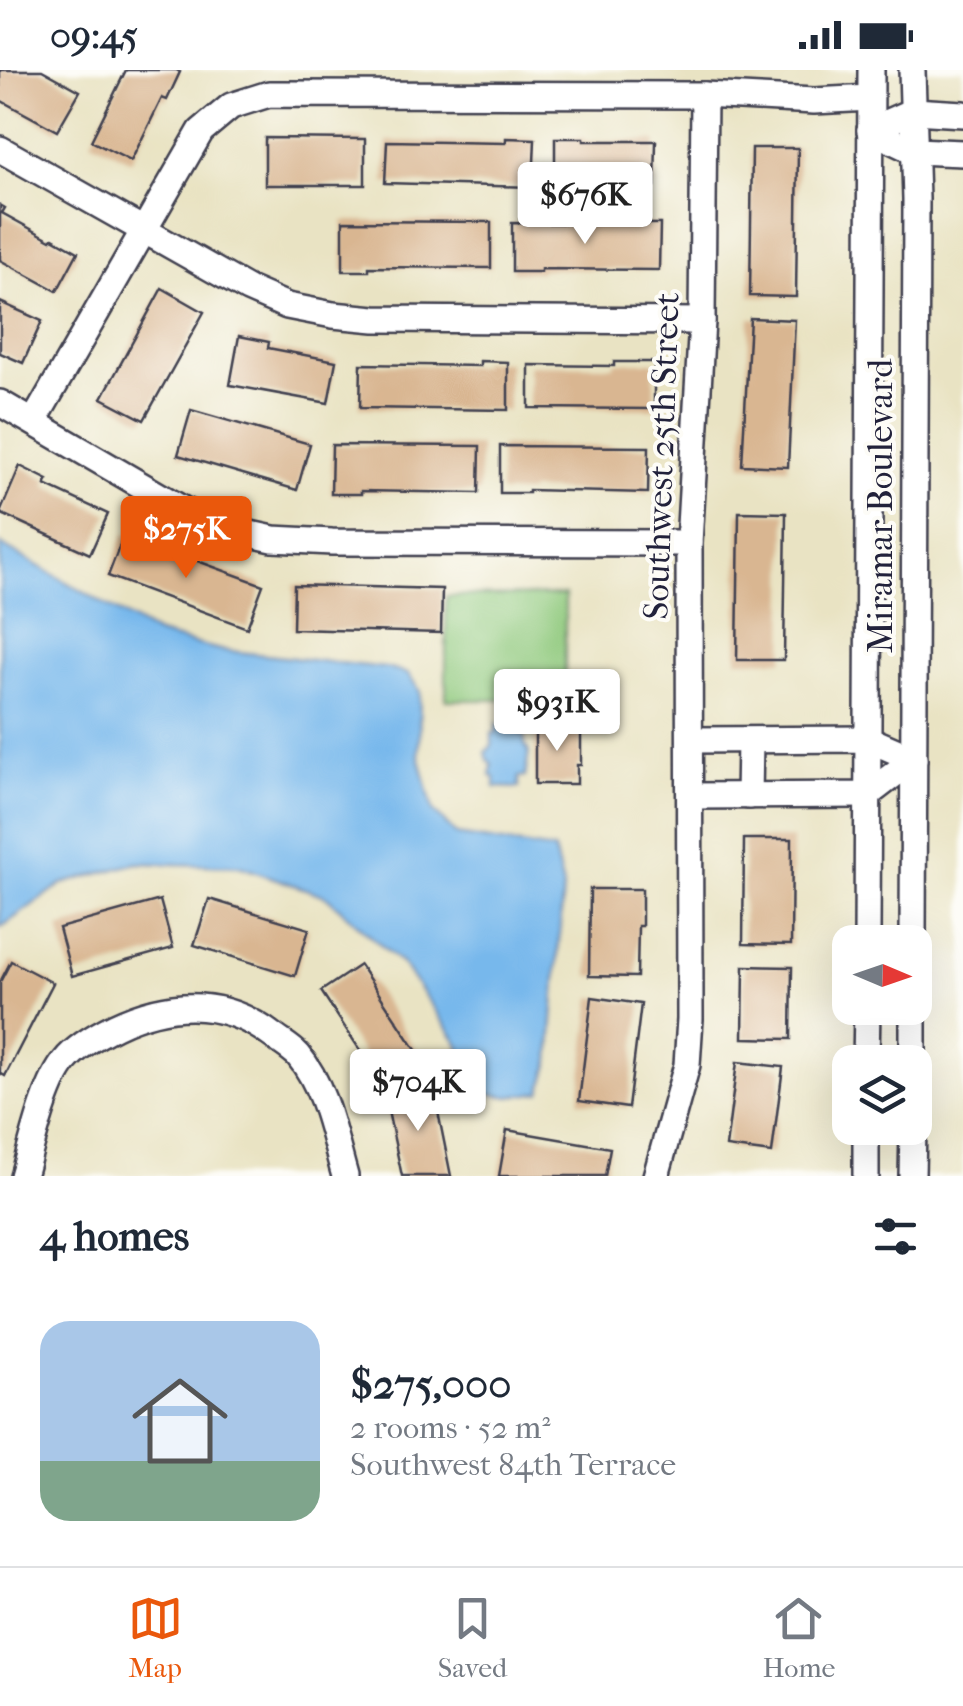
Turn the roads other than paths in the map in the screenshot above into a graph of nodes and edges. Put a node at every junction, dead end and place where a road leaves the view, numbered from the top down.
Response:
1 (871, 70) edge
2 (912, 70) edge
3 (704, 95) junction
4 (870, 98) junction
5 (913, 112) junction
6 (963, 114) edge
7 (870, 130) junction
8 (0, 149) edge
9 (914, 151) junction
10 (963, 153) edge
11 (142, 230) junction
12 (702, 321) junction
13 (0, 403) edge
14 (34, 422) junction
15 (689, 544) junction
16 (868, 739) junction
17 (690, 740) junction
18 (750, 741) junction
19 (914, 760) junction
20 (691, 796) junction
21 (749, 796) junction
22 (867, 796) junction
23 (867, 925) edge
24 (913, 925) edge
25 (866, 1145) edge
26 (912, 1145) edge
27 (23, 1176) edge
28 (345, 1176) edge
29 (656, 1176) edge
30 (866, 1176) edge
31 (912, 1176) edge

1 - 4 street, Miramar Boulevard
2 - 5 street, Miramar Boulevard
3 - 4 street
3 - 11 street
3 - 12 street, Southwest 25th Street
4 - 7 street, Miramar Boulevard
5 - 6 street
5 - 7 street
5 - 9 street, Miramar Boulevard
7 - 9 street
7 - 16 street, Miramar Boulevard
8 - 11 street
9 - 10 street
9 - 19 street, Miramar Boulevard
11 - 12 street
11 - 14 street
12 - 15 street, Southwest 25th Street
13 - 14 street
14 - 15 street
15 - 17 street, Southwest 25th Street
16 - 18 street
16 - 19 street
16 - 22 street, Miramar Boulevard
17 - 18 street
17 - 20 street, Southwest 25th Street
18 - 21 street
19 - 22 street
19 - 24 street, Miramar Boulevard
20 - 21 street
20 - 29 street, Southwest 25th Street
21 - 22 street
22 - 23 street, Miramar Boulevard
25 - 30 street
26 - 31 street
27 - 28 street

